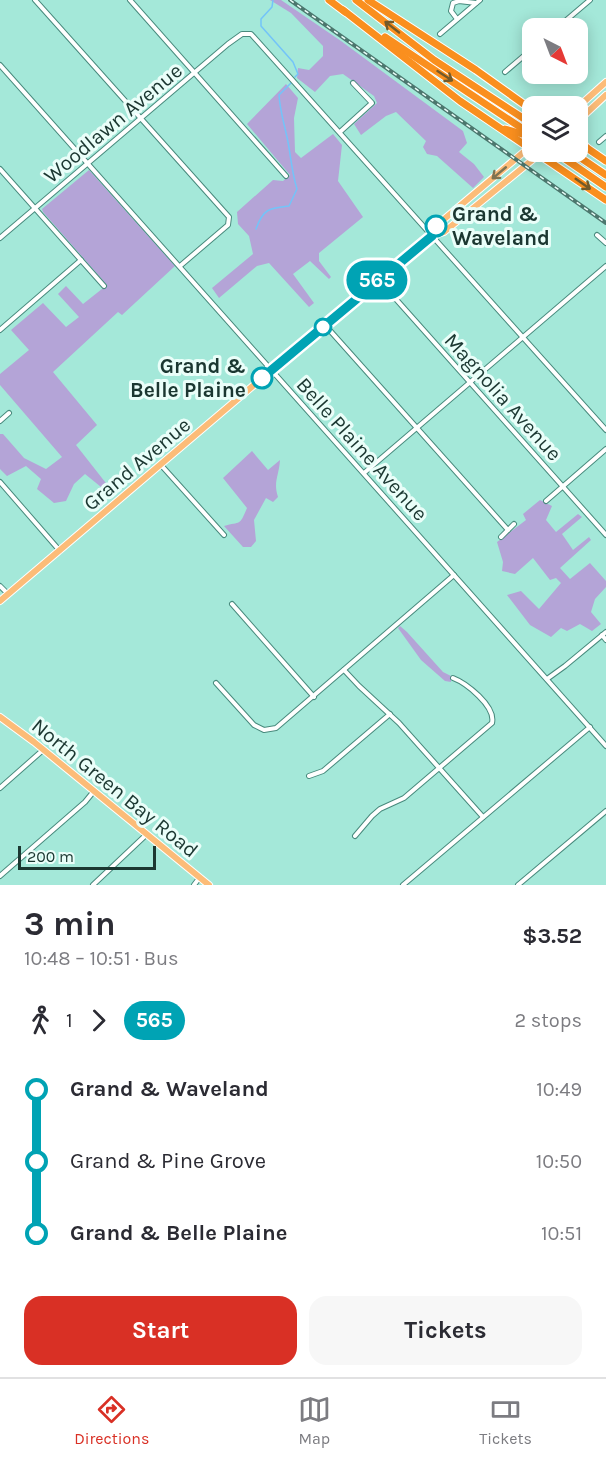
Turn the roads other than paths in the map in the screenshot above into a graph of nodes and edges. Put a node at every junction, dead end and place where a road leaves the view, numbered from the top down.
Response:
1 (35, 0) edge
2 (130, 0) edge
3 (329, 0) edge
4 (356, 0) edge
5 (368, 0) edge
6 (590, 0) edge
7 (478, 1) edge
8 (343, 10) junction
9 (569, 18) edge
10 (457, 19) junction
11 (440, 34) dead end
12 (522, 58) edge
13 (0, 65) edge
14 (505, 72) dead end
15 (194, 73) junction
16 (606, 82) edge
17 (353, 83) dead end
18 (606, 95) edge
19 (588, 97) edge
20 (522, 103) edge
21 (588, 112) edge
22 (522, 117) edge
23 (141, 118) junction
24 (496, 127) junction
25 (522, 129) edge
26 (340, 132) junction
27 (522, 134) edge
28 (606, 136) edge
29 (599, 142) dead end
30 (522, 145) edge
31 (588, 149) edge
32 (522, 160) edge
33 (606, 161) edge
34 (522, 162) edge
35 (550, 162) edge
36 (557, 162) edge
37 (568, 162) edge
38 (587, 162) edge
39 (88, 163) junction
40 (560, 168) junction
41 (0, 169) edge
42 (606, 175) edge
43 (286, 176) dead end
44 (604, 186) edge
45 (606, 200) edge
46 (35, 208) junction
47 (597, 235) dead end
48 (432, 236) junction
49 (0, 238) edge
50 (606, 243) edge
51 (81, 260) junction
52 (180, 266) junction
53 (606, 266) edge
54 (378, 279) junction
55 (104, 286) dead end
56 (325, 325) junction
57 (0, 330) edge
58 (523, 337) junction
59 (272, 370) junction
60 (470, 383) junction
61 (9, 413) dead end
62 (0, 421) edge
63 (417, 428) junction
64 (606, 430) edge
65 (606, 449) edge
66 (161, 465) junction
67 (364, 473) junction
68 (0, 482) edge
69 (562, 486) junction
70 (546, 501) dead end
71 (514, 524) dead end
72 (508, 530) junction
73 (224, 535) dead end
74 (606, 535) edge
75 (501, 537) dead end
76 (60, 551) junction
77 (454, 574) junction
78 (0, 586) edge
79 (8, 595) junction
80 (0, 601) edge
81 (232, 604) dead end
82 (606, 632) edge
83 (602, 635) junction
84 (606, 640) edge
85 (345, 670) junction
86 (453, 678) dead end
87 (547, 679) junction
88 (216, 682) dead end
89 (314, 697) junction
90 (390, 714) junction
91 (0, 717) edge
92 (590, 727) junction
93 (606, 746) edge
94 (43, 750) junction
95 (440, 768) junction
96 (309, 776) dead end
97 (0, 788) edge
98 (94, 791) junction
99 (606, 811) edge
100 (483, 817) junction
101 (147, 834) junction
102 (355, 836) dead end
103 (0, 876) edge
104 (200, 877) junction
105 (93, 885) edge
106 (194, 885) edge
107 (209, 885) edge
108 (403, 885) edge
109 (518, 885) edge

1 - 23 street
2 - 15 street
3 - 8 highway
22 -> 4 highway
5 - 20 highway
6 - 9 street
7 - 10 street
7 - 10 street
8 - 24 highway
8 -> 25 highway
10 - 11 street
12 - 14 street
13 - 39 street, Belle Plaine Avenue
15 - 23 street, Woodlawn Avenue
15 - 26 street, Woodlawn Avenue
15 - 43 street
16 - 19 main road
17 - 26 street
18 - 21 main road
23 - 39 street, Woodlawn Avenue
23 - 52 street
24 - 27 highway
24 - 30 highway
26 - 48 street
28 - 29 street
31 - 33 highway
32 -> 48 main road, Grand Avenue
34 - 48 main road, Grand Avenue
35 - 40 highway
36 - 40 highway
37 - 44 highway
38 - 42 highway
39 - 46 street, Woodlawn Avenue
39 - 52 street, Belle Plaine Avenue
40 -> 45 highway
41 - 46 street
46 - 49 street, Woodlawn Avenue
46 - 51 street
47 - 50 street
48 - 54 main road, Grand Avenue
48 - 58 street
51 - 55 street
51 - 57 street
52 - 59 street, Belle Plaine Avenue
53 - 58 street
54 - 56 main road, Grand Avenue
54 - 60 street, Magnolia Avenue
56 - 59 main road, Grand Avenue
56 - 63 street
58 - 60 street
58 - 64 street
59 - 66 main road, Grand Avenue
59 - 67 street, Belle Plaine Avenue
60 - 63 street
60 - 69 street, Magnolia Avenue
61 - 62 street
63 - 67 street
63 - 72 street
65 - 69 street
66 - 73 street
66 - 76 main road, Grand Avenue
67 - 77 street, Belle Plaine Avenue
68 - 76 street
69 - 70 street
69 - 74 street, Magnolia Avenue
71 - 72 street
72 - 75 street
76 - 79 main road, Grand Avenue
77 - 85 street
77 - 87 street, Belle Plaine Avenue
78 - 79 street
79 - 80 main road, Grand Avenue
81 - 89 street
82 - 83 street
83 - 84 street
83 - 87 street
85 - 89 street
85 - 90 street
86 - 95 street
87 - 92 street, Belle Plaine Avenue
88 - 89 street
90 - 95 street
90 - 96 street
91 - 94 main road, North Green Bay Road
92 - 93 street, Belle Plaine Avenue
92 - 100 street
94 - 97 street
94 - 98 main road, North Green Bay Road
95 - 100 street
95 - 102 street
98 - 101 main road, North Green Bay Road
98 - 103 street
99 - 109 street
100 - 108 street
101 - 104 main road, North Green Bay Road
101 - 105 street
104 - 106 street
104 - 107 main road, North Green Bay Road

